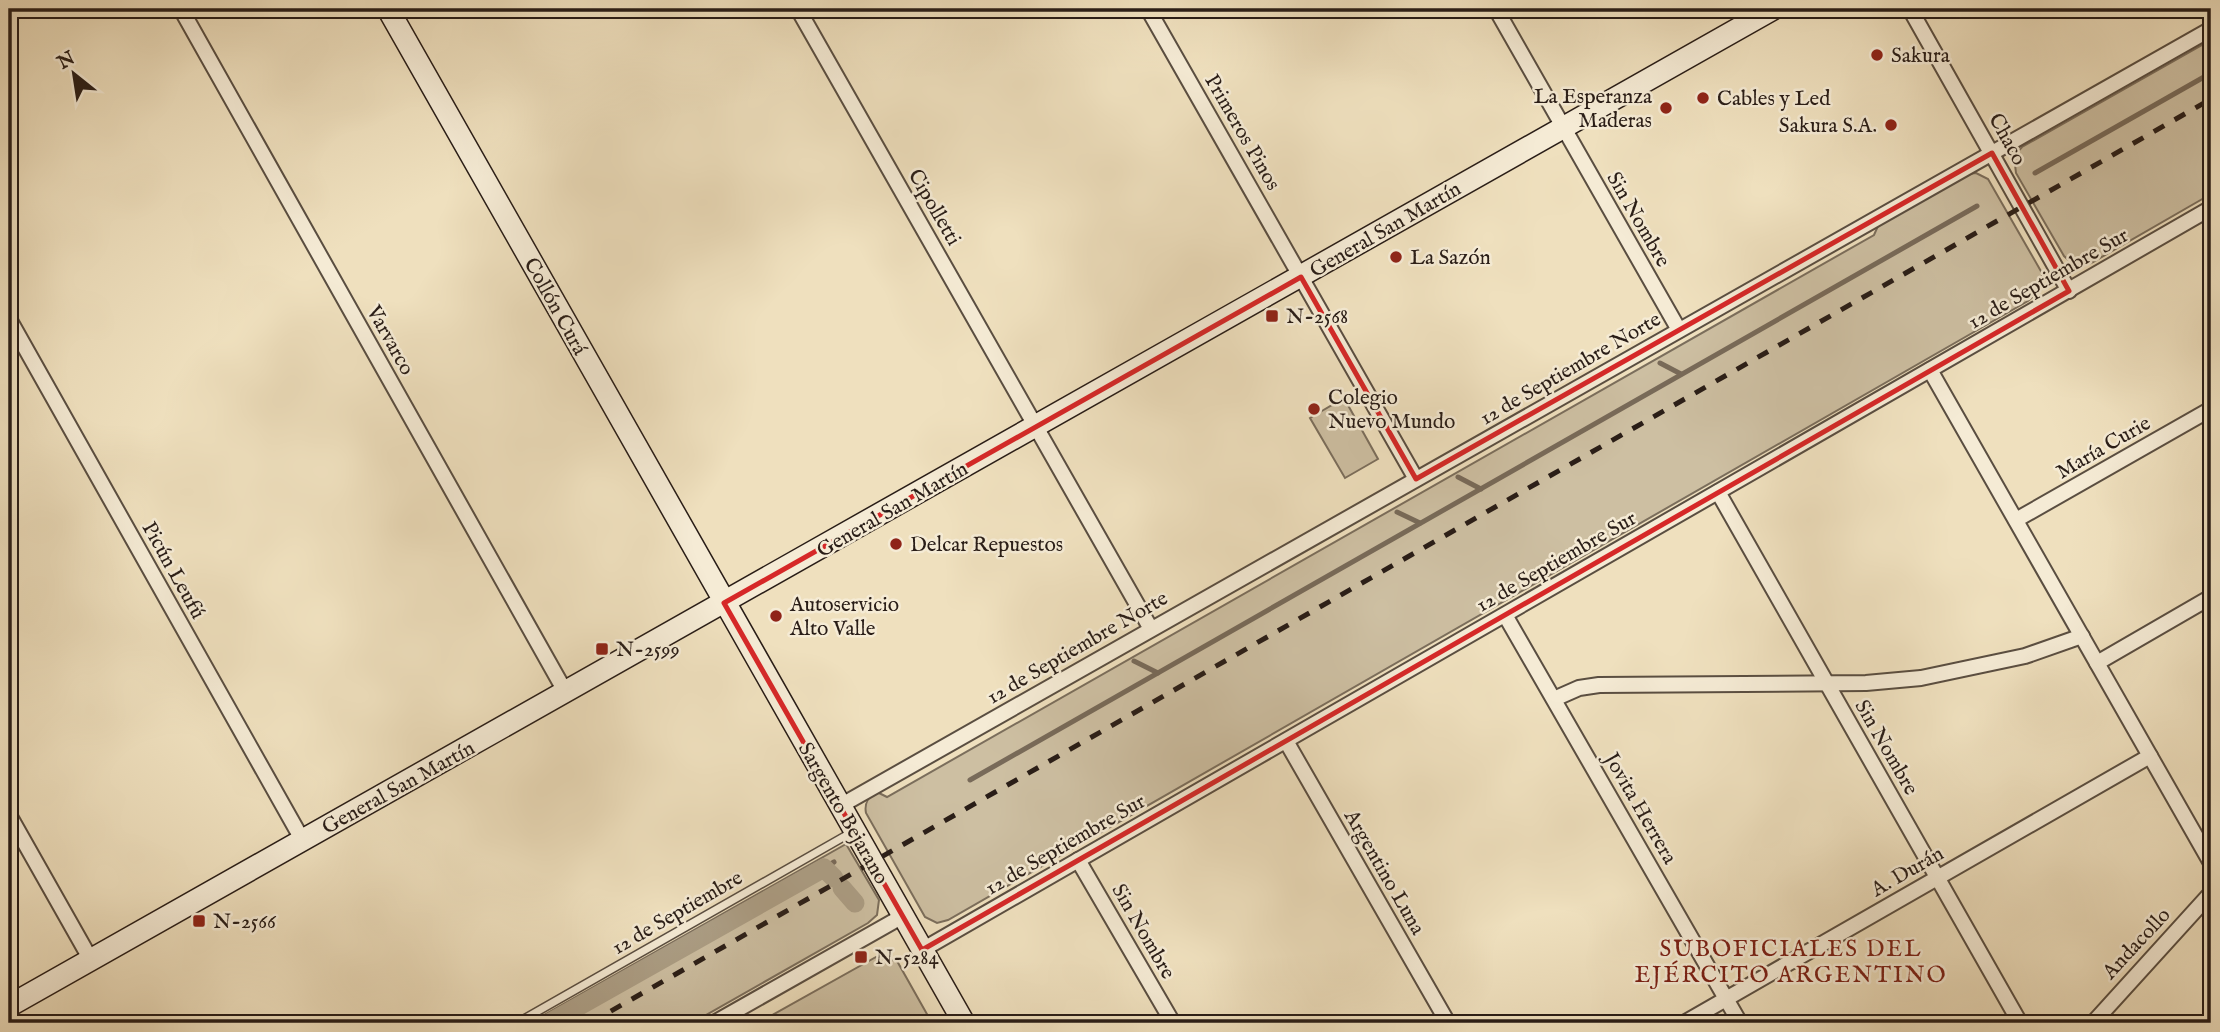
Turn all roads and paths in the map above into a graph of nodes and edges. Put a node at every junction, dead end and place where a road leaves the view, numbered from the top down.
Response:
1 (181, 9) edge
2 (388, 9) edge
3 (798, 9) edge
4 (1148, 9) edge
5 (1496, 9) edge
6 (1773, 9) edge
7 (1910, 9) edge
8 (2211, 29) edge
9 (1563, 128) junction
10 (1992, 153) junction
11 (2211, 208) edge
12 (1301, 276) junction
13 (2069, 291) junction
14 (9, 319) edge
15 (1679, 330) junction
16 (1930, 370) junction
17 (2211, 409) edge
18 (1036, 427) junction
19 (1416, 479) junction
20 (1718, 492) junction
21 (2016, 520) junction
22 (2211, 597) edge
23 (724, 603) junction
24 (1505, 615) junction
25 (1151, 629) junction
26 (2082, 636) junction
27 (2097, 663) junction
28 (1826, 683) junction
29 (566, 693) junction
30 (1554, 699) junction
31 (1286, 741) junction
32 (2150, 756) junction
33 (840, 806) junction
34 (9, 815) edge
35 (854, 831) junction
36 (303, 841) junction
37 (1078, 860) junction
38 (2211, 863) edge
39 (1938, 878) junction
40 (2211, 893) edge
41 (903, 916) junction
42 (922, 950) junction
43 (91, 960) junction
44 (1726, 999) junction
45 (9, 1006) edge
46 (517, 1023) edge
47 (714, 1023) edge
48 (964, 1023) edge
49 (1173, 1023) edge
50 (1448, 1023) edge
51 (1684, 1023) edge
52 (1740, 1023) edge
53 (2020, 1023) edge
54 (2092, 1023) edge

1 - 29 street, Varvarco
2 - 23 main road, Collón Curá
3 - 18 street, Cipolletti
4 - 12 street, Primeros Pinos
5 - 9 street, Sin Nombre
6 - 9 main road, General San Martín
7 - 10 street, Chaco
8 - 10 street, 12 de Septiembre Norte
9 - 12 main road, General San Martín
9 - 15 street, Sin Nombre
10 - 13 street, Chaco
10 - 15 street, 12 de Septiembre Norte
11 - 13 street, 12 de Septiembre Sur
12 - 18 main road, General San Martín
12 - 19 street
13 - 16 street, 12 de Septiembre Sur
14 - 36 street, Picún Leufú
15 - 19 street, 12 de Septiembre Norte
16 - 20 street, 12 de Septiembre Sur
16 - 21 street
17 - 21 street, María Curie
18 - 23 main road, General San Martín
18 - 25 street
19 - 25 street, 12 de Septiembre Norte
20 - 24 street, 12 de Septiembre Sur
20 - 28 street, Sin Nombre
21 - 26 street
22 - 27 street
23 - 29 main road, General San Martín
23 - 33 main road, Sargento Bejarano
24 - 30 street, Jovita Herrera
24 - 31 street, 12 de Septiembre Sur
25 - 33 street, 12 de Septiembre Norte
26 - 27 street
26 - 28 street
27 - 32 street
28 - 30 street
28 - 39 street, Sin Nombre
29 - 36 main road, General San Martín
30 - 44 street, Jovita Herrera
31 - 37 street, 12 de Septiembre Sur
31 - 50 street, Argentino Luna
32 - 38 street
32 - 39 street, A. Durán
33 - 35 main road, Sargento Bejarano
34 - 43 street
35 - 41 main road, Sargento Bejarano
35 - 46 lane, 12 de Septiembre
36 - 43 main road, General San Martín
37 - 42 street, 12 de Septiembre Sur
37 - 49 street, Sin Nombre
39 - 44 street, A. Durán
39 - 53 street, Sin Nombre
40 - 54 street, Andacollo
41 - 42 main road, Sargento Bejarano
41 - 47 street
42 - 48 main road, Sargento Bejarano
43 - 45 main road, General San Martín
44 - 51 street, A. Durán
44 - 52 street, Jovita Herrera

